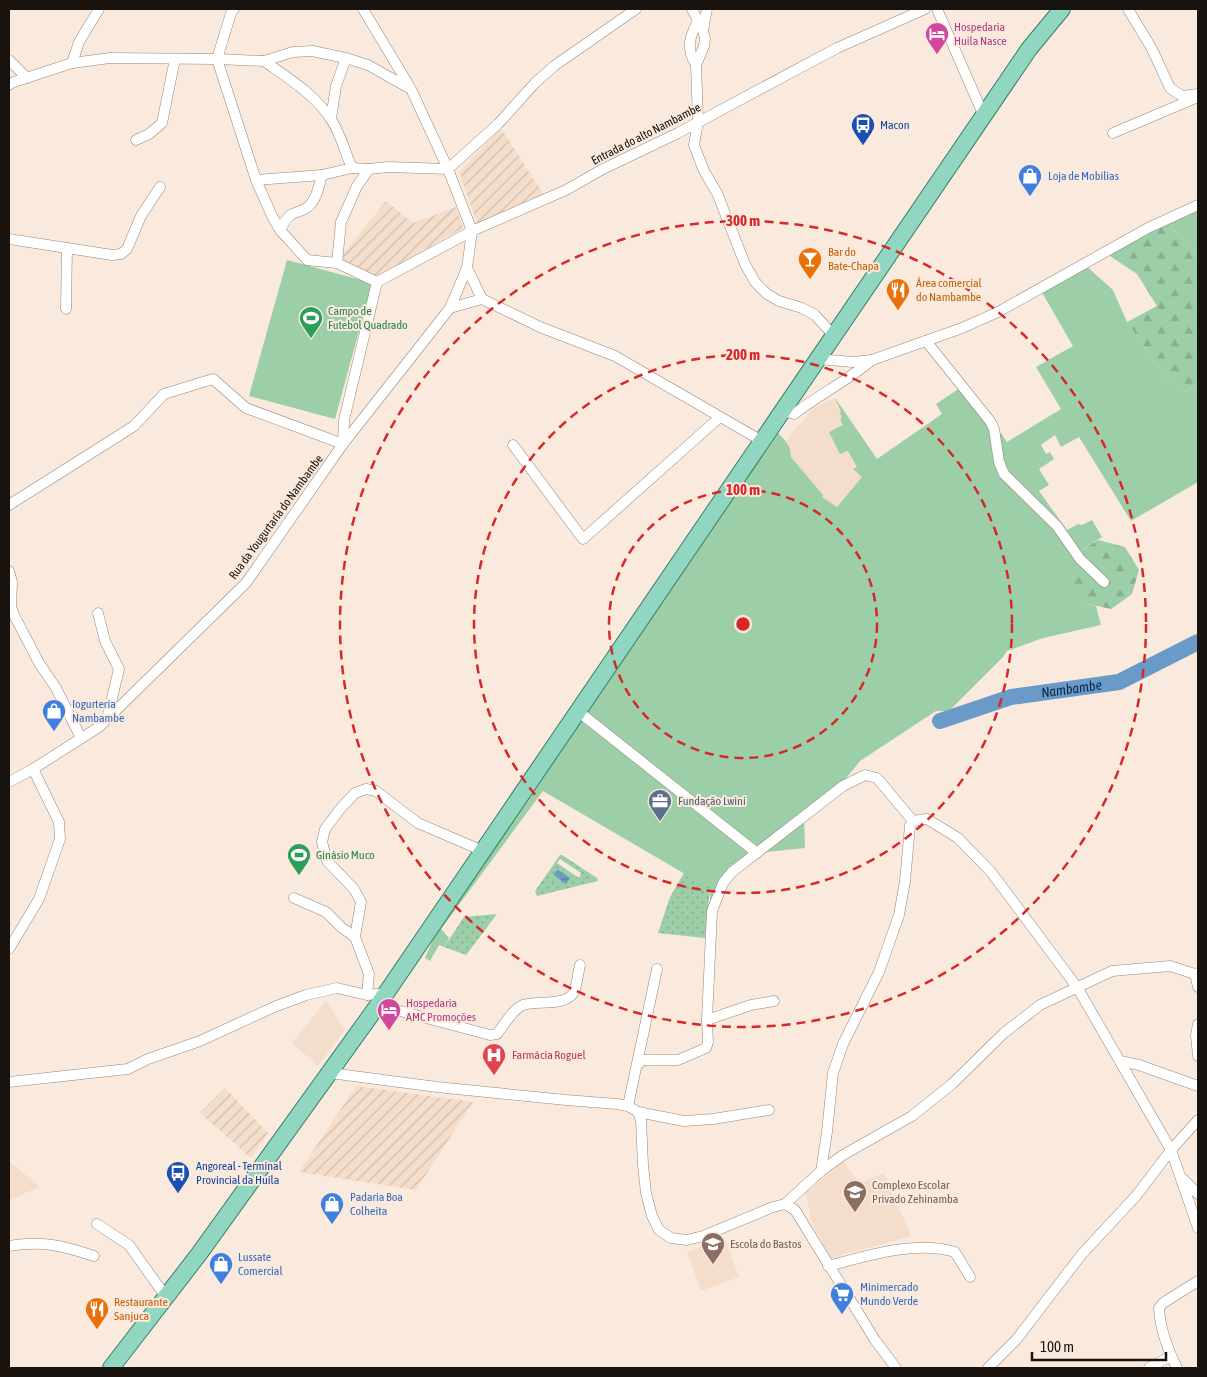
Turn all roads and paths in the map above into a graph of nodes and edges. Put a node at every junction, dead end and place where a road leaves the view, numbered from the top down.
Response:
1 (99, 9) edge
2 (234, 9) edge
3 (363, 9) edge
4 (636, 9) edge
5 (692, 9) edge
6 (707, 9) edge
7 (925, 9) edge
8 (937, 9) edge
9 (1062, 9) edge
10 (1128, 9) edge
11 (701, 26) junction
12 (346, 58) junction
13 (175, 59) junction
14 (217, 59) junction
15 (9, 60) edge
16 (264, 61) junction
17 (72, 63) junction
18 (696, 65) junction
19 (28, 78) junction
20 (9, 85) edge
21 (411, 89) junction
22 (1198, 96) edge
23 (984, 116) junction
24 (331, 119) junction
25 (698, 122) junction
26 (678, 133) junction
27 (1113, 133) dead end
28 (136, 140) dead end
29 (694, 145) junction
30 (352, 168) junction
31 (369, 169) junction
32 (448, 169) junction
33 (322, 175) junction
34 (256, 180) junction
35 (160, 188) dead end
36 (1198, 205) edge
37 (280, 230) junction
38 (472, 231) junction
39 (9, 240) edge
40 (67, 248) junction
41 (337, 263) junction
42 (467, 268) junction
43 (378, 282) junction
44 (482, 299) junction
45 (450, 308) junction
46 (66, 309) dead end
47 (834, 336) junction
48 (926, 341) junction
49 (818, 359) junction
50 (872, 360) junction
51 (782, 411) junction
52 (720, 417) junction
53 (762, 441) junction
54 (343, 444) junction
55 (513, 444) dead end
56 (9, 505) edge
57 (9, 571) edge
58 (1104, 582) dead end
59 (98, 614) dead end
60 (579, 712) junction
61 (107, 719) junction
62 (81, 738) junction
63 (34, 769) junction
64 (9, 782) edge
65 (913, 821) junction
66 (483, 851) junction
67 (757, 853) junction
68 (294, 898) dead end
69 (355, 937) junction
70 (9, 949) edge
71 (580, 965) dead end
72 (656, 969) dead end
73 (1197, 973) edge
74 (1077, 987) junction
75 (1198, 987) edge
76 (377, 997) junction
77 (774, 1001) dead end
78 (707, 1020) junction
79 (1198, 1024) edge
80 (1198, 1056) edge
81 (1120, 1061) junction
82 (637, 1066) junction
83 (330, 1073) junction
84 (9, 1082) edge
85 (1198, 1085) edge
86 (628, 1106) junction
87 (769, 1110) dead end
88 (638, 1112) junction
89 (1198, 1120) edge
90 (1171, 1150) junction
91 (821, 1171) junction
92 (1181, 1177) junction
93 (1198, 1194) edge
94 (786, 1204) junction
95 (97, 1224) dead end
96 (1198, 1228) edge
97 (9, 1246) edge
98 (94, 1256) dead end
99 (828, 1266) junction
100 (970, 1277) dead end
101 (1198, 1281) edge
102 (166, 1297) junction
103 (1171, 1356) junction
104 (110, 1368) edge
105 (896, 1368) edge
106 (988, 1368) edge
107 (1148, 1368) edge
108 (1178, 1368) edge

1 - 17 street
2 - 14 street
3 - 21 street
4 - 32 street
5 - 11 street
6 - 11 street
7 - 25 street, Entrada do alto Nambambe
8 - 23 street
9 - 23 main road
10 - 22 street
11 - 18 street
11 - 18 street
12 - 16 street
12 - 21 street
12 - 24 street
13 - 14 street
13 - 17 street
13 - 28 street
14 - 16 street
14 - 34 street
15 - 19 street
16 - 24 street
17 - 19 street
18 - 25 street
19 - 20 street
21 - 32 street
22 - 27 street
23 - 47 main road
24 - 30 street
25 - 26 street, Entrada do alto Nambambe
25 - 29 street
26 - 29 street
26 - 38 street, Entrada do alto Nambambe
29 - 47 street
30 - 31 street
30 - 33 street
31 - 32 street
31 - 41 street
32 - 38 street
33 - 34 street
33 - 37 street
34 - 37 street
35 - 40 street
36 - 48 street
37 - 41 street
38 - 42 street, Rua da Yougurtaria do Nambambe
38 - 43 street, Entrada do alto Nambambe
39 - 40 street
40 - 46 street
41 - 43 street
42 - 44 street
42 - 45 street, Rua da Yougurtaria do Nambambe
43 - 54 street
44 - 45 street
44 - 52 street
45 - 54 street, Rua da Yougurtaria do Nambambe
47 - 49 main road
48 - 50 street
48 - 58 street
49 - 50 street
49 - 51 main road
50 - 51 street
51 - 53 main road
52 - 53 street
52 - 55 street
53 - 60 main road
54 - 56 street
54 - 61 street, Rua da Yougurtaria do Nambambe
57 - 62 street
59 - 61 street
60 - 66 main road
60 - 67 street
61 - 62 street, Rua da Yougurtaria do Nambambe
62 - 63 street, Rua da Yougurtaria do Nambambe
63 - 64 street, Rua da Yougurtaria do Nambambe
63 - 70 street
65 - 67 street
65 - 74 street
65 - 91 street
66 - 69 street
66 - 76 main road
67 - 78 street
68 - 69 street
69 - 76 street
71 - 76 street
72 - 82 street
73 - 74 street
73 - 75 street
74 - 81 street
74 - 91 street
76 - 83 main road
76 - 84 street
77 - 78 street
78 - 82 street
79 - 80 street
81 - 85 street
81 - 90 street
82 - 86 street
83 - 86 street
83 - 102 main road
86 - 88 street
87 - 88 street
88 - 94 street
89 - 90 street
90 - 92 street
90 - 106 street
91 - 94 street
92 - 93 street
92 - 96 street
94 - 99 street
95 - 102 street
97 - 98 street
99 - 100 street
99 - 105 street
101 - 103 street
102 - 104 main road
103 - 107 street
103 - 108 street

